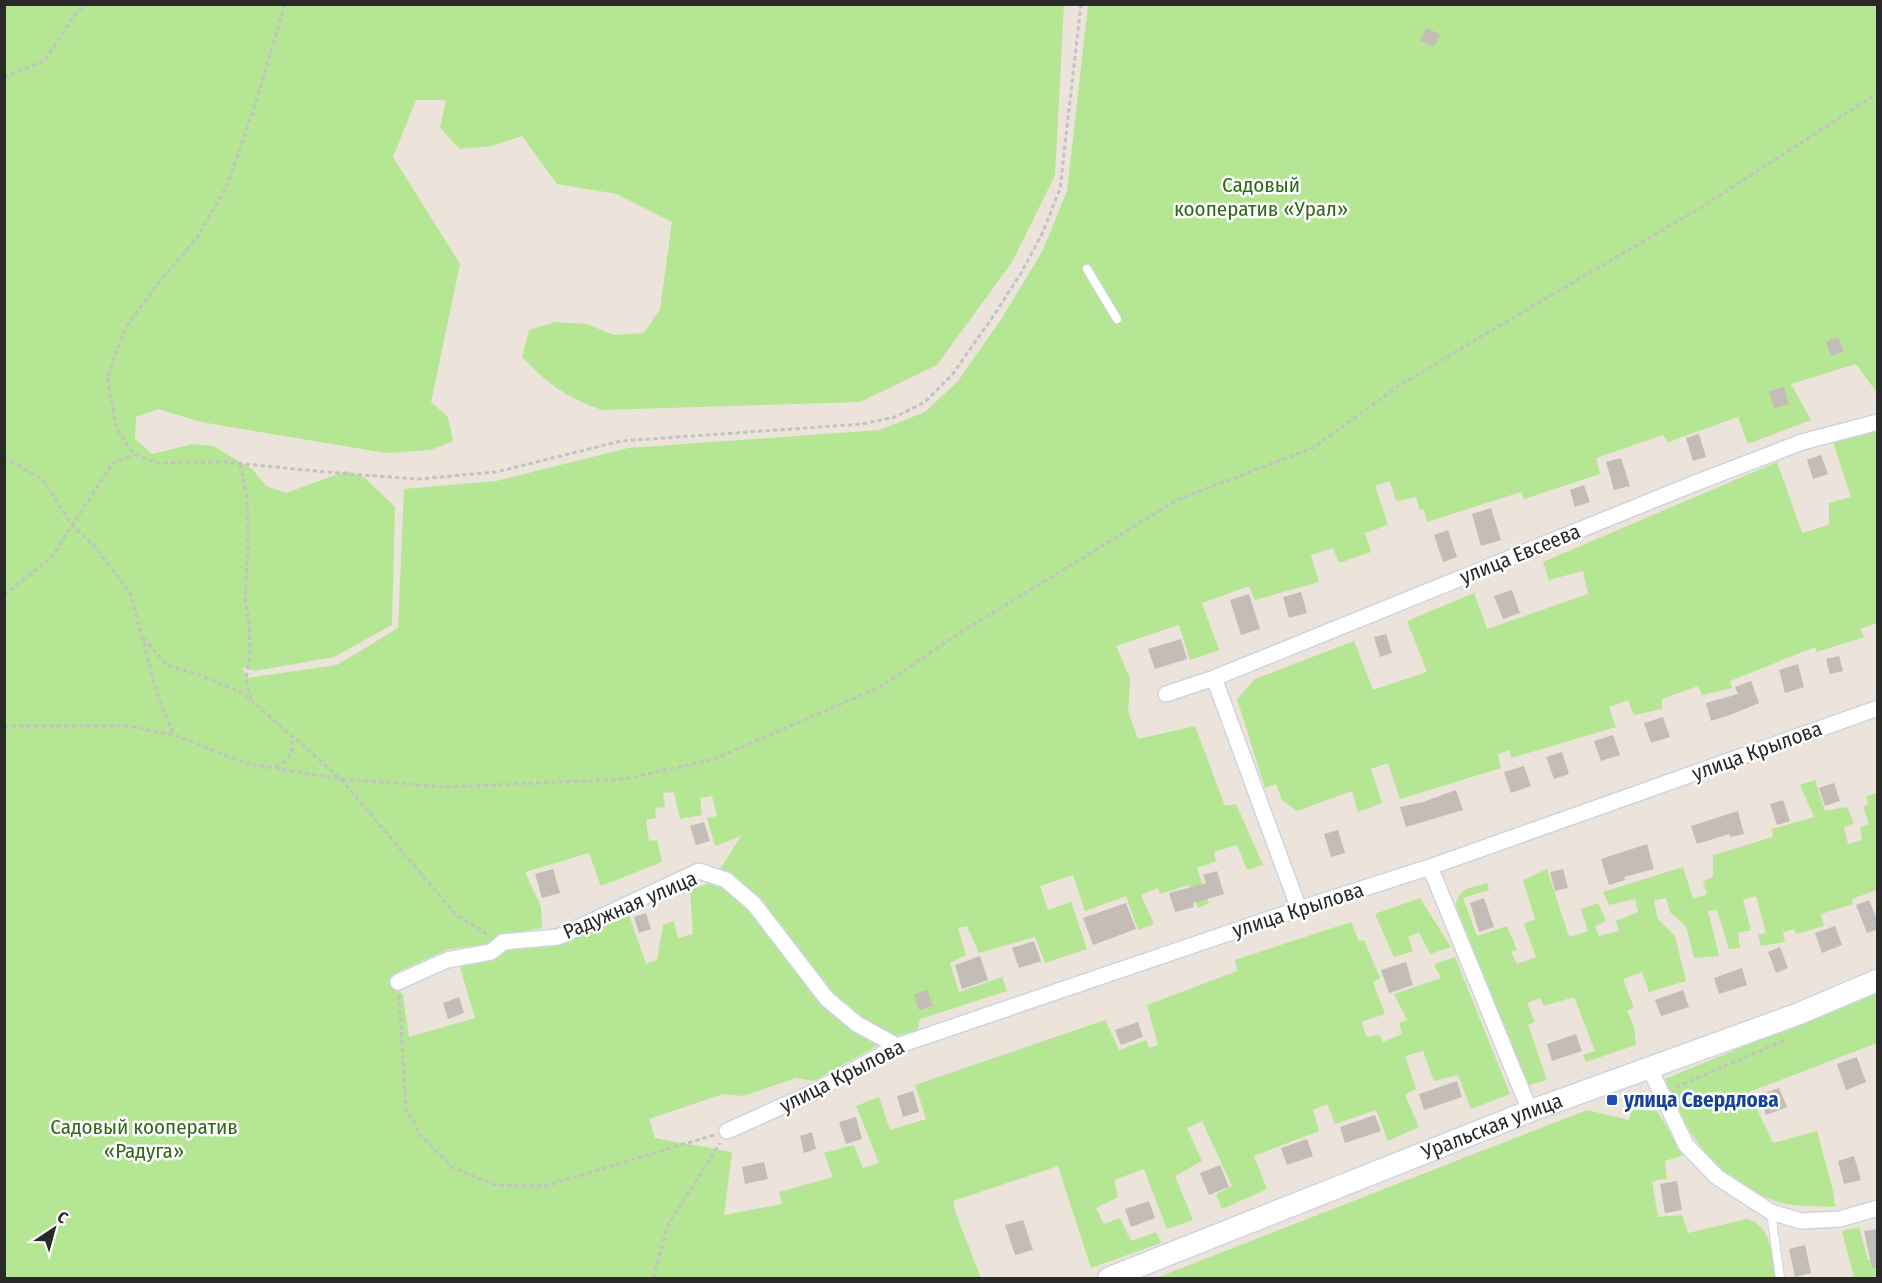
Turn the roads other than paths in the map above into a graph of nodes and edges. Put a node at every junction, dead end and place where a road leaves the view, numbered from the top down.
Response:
1 (1087, 269) dead end
2 (1117, 319) dead end
3 (1878, 422) edge
4 (1214, 678) junction
5 (1166, 694) dead end
6 (1878, 708) edge
7 (1430, 867) junction
8 (1299, 909) junction
9 (1878, 980) edge
10 (398, 982) road end
11 (897, 1046) junction
12 (1649, 1067) junction
13 (1530, 1111) junction
14 (727, 1131) road end
15 (1878, 1208) edge
16 (1771, 1212) junction
17 (1109, 1278) edge
18 (1780, 1278) edge

1 - 2 lane
3 - 4 street, улица Евсеева
4 - 5 street, улица Евсеева
4 - 8 street
6 - 7 street, улица Крылова
7 - 8 street, улица Крылова
7 - 13 street
8 - 11 street, улица Крылова
9 - 12 main road, Уральская улица
10 - 11 street, Радужная улица
11 - 14 street, улица Крылова
12 - 13 main road, Уральская улица
12 - 16 street
13 - 17 main road, Уральская улица
15 - 16 street
16 - 18 lane

